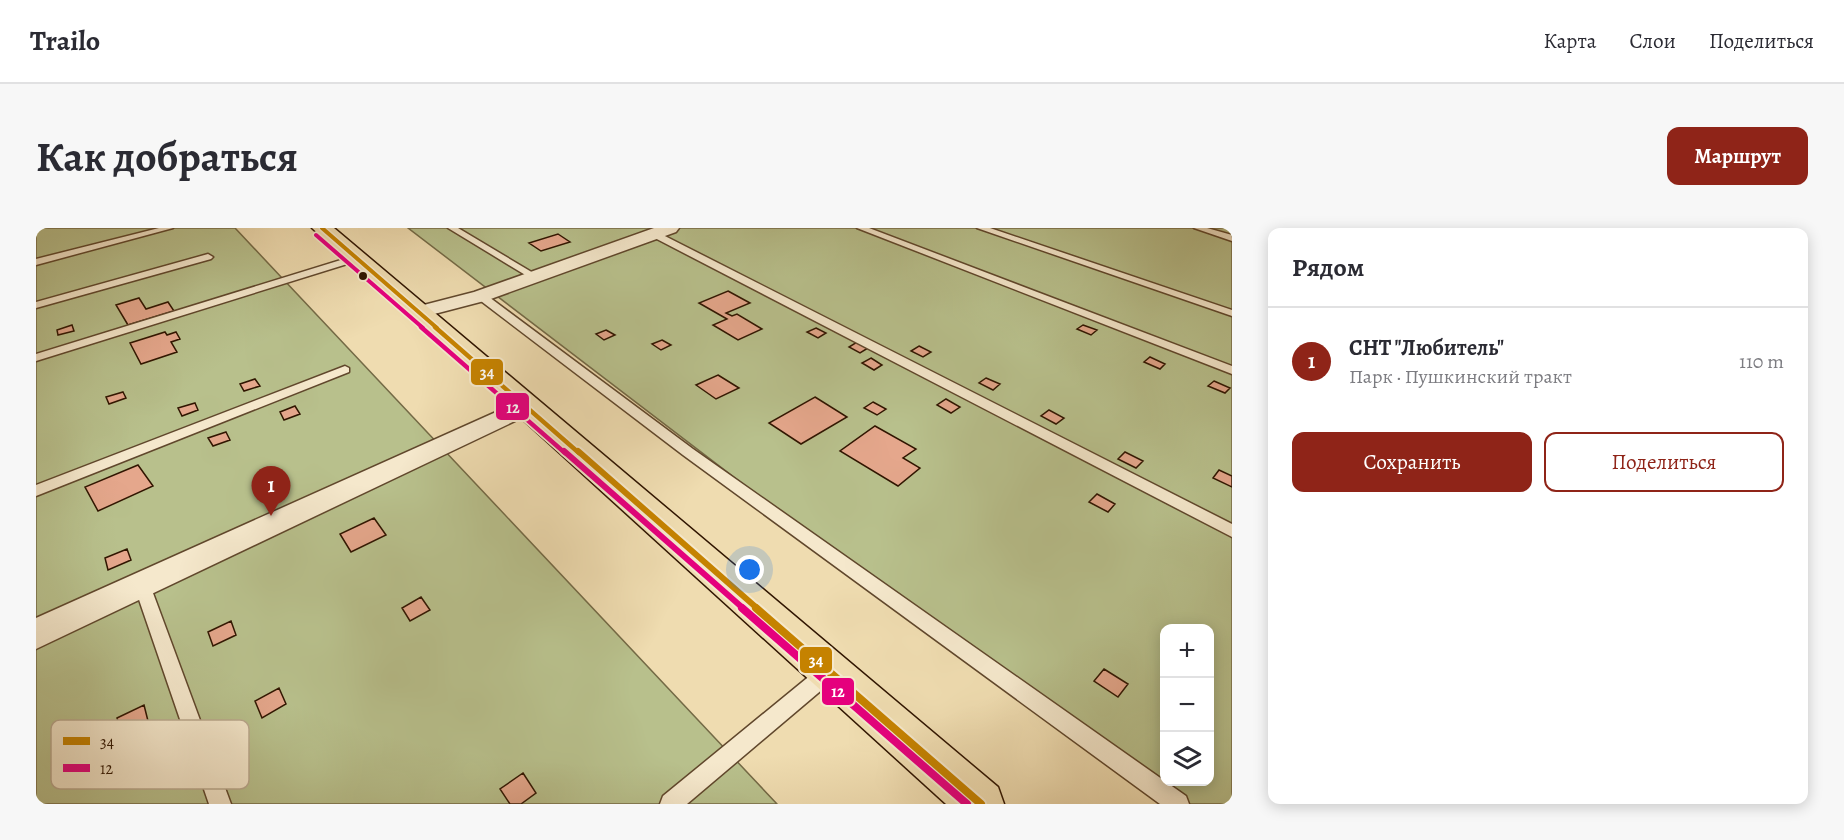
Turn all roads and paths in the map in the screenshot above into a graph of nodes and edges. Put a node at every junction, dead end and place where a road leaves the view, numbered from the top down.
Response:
1 (169, 228) edge
2 (321, 228) edge
3 (452, 228) edge
4 (861, 228) edge
5 (981, 228) edge
6 (1198, 228) edge
7 (662, 231) edge
8 (1232, 238) edge
9 (208, 257) dead end
10 (357, 258) junction
11 (36, 262) edge
12 (535, 278) junction
13 (481, 296) junction
14 (36, 305) edge
15 (418, 312) junction
16 (1232, 313) edge
17 (36, 358) edge
18 (345, 370) dead end
19 (1232, 370) edge
20 (525, 407) junction
21 (36, 491) edge
22 (1232, 531) edge
23 (142, 585) junction
24 (36, 634) edge
25 (830, 671) junction
26 (190, 720) edge
27 (215, 789) edge
28 (220, 804) edge
29 (670, 804) edge
30 (981, 804) edge
31 (1178, 804) edge

1 - 11 lane
2 - 10 main road
3 - 12 lane
4 - 19 lane
5 - 16 lane
6 - 8 lane
7 - 12 street
7 - 22 lane
9 - 14 lane
10 - 15 main road
10 - 17 lane
12 - 13 street
13 - 15 street
13 - 31 lane
15 - 20 main road
18 - 21 lane
20 - 23 street
20 - 25 main road
23 - 24 street
23 - 26 lane
25 - 29 lane
25 - 30 main road
27 - 28 lane

